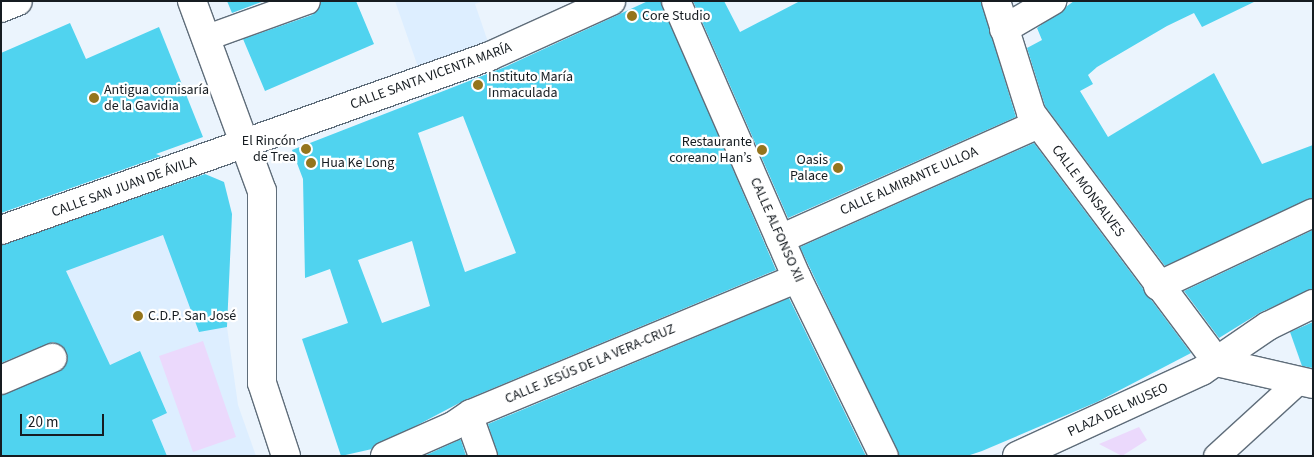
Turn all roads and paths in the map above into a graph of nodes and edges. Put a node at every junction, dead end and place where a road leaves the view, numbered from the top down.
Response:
1 (18, 1) edge
2 (192, 1) edge
3 (307, 1) edge
4 (612, 1) edge
5 (676, 1) edge
6 (996, 1) edge
7 (1052, 1) edge
8 (1, 8) edge
9 (1004, 29) junction
10 (207, 37) junction
11 (1038, 124) junction
12 (247, 143) junction
13 (1313, 213) edge
14 (1, 230) edge
15 (780, 239) junction
16 (797, 278) junction
17 (1158, 286) junction
18 (1313, 304) edge
19 (52, 358) dead end
20 (1217, 362) junction
21 (1, 380) edge
22 (1306, 382) edge
23 (469, 417) junction
24 (286, 456) edge
25 (385, 456) edge
26 (483, 456) edge
27 (884, 456) edge
28 (1017, 456) edge
29 (1216, 456) edge

1 - 8 street
2 - 10 street
3 - 10 street
4 - 12 street, CALLE SANTA VICENTA MARÍA
5 - 15 street, CALLE ALFONSO XII
6 - 9 street, CALLE MONSALVES
7 - 9 street
9 - 11 street, CALLE MONSALVES
10 - 12 street
11 - 15 street, CALLE ALMIRANTE ULLOA
11 - 17 street, CALLE MONSALVES
12 - 14 street, CALLE SAN JUAN DE ÁVILA
12 - 24 street
13 - 17 street
15 - 16 street, CALLE ALFONSO XII
16 - 23 street, CALLE JESÚS DE LA VERA-CRUZ
16 - 27 street, CALLE ALFONSO XII
17 - 20 street, CALLE MONSALVES
18 - 20 street, PLAZA DEL MUSEO
19 - 21 street
20 - 22 street
20 - 28 street, PLAZA DEL MUSEO
22 - 29 street
23 - 25 street, CALLE JESÚS DE LA VERA-CRUZ
23 - 26 street

